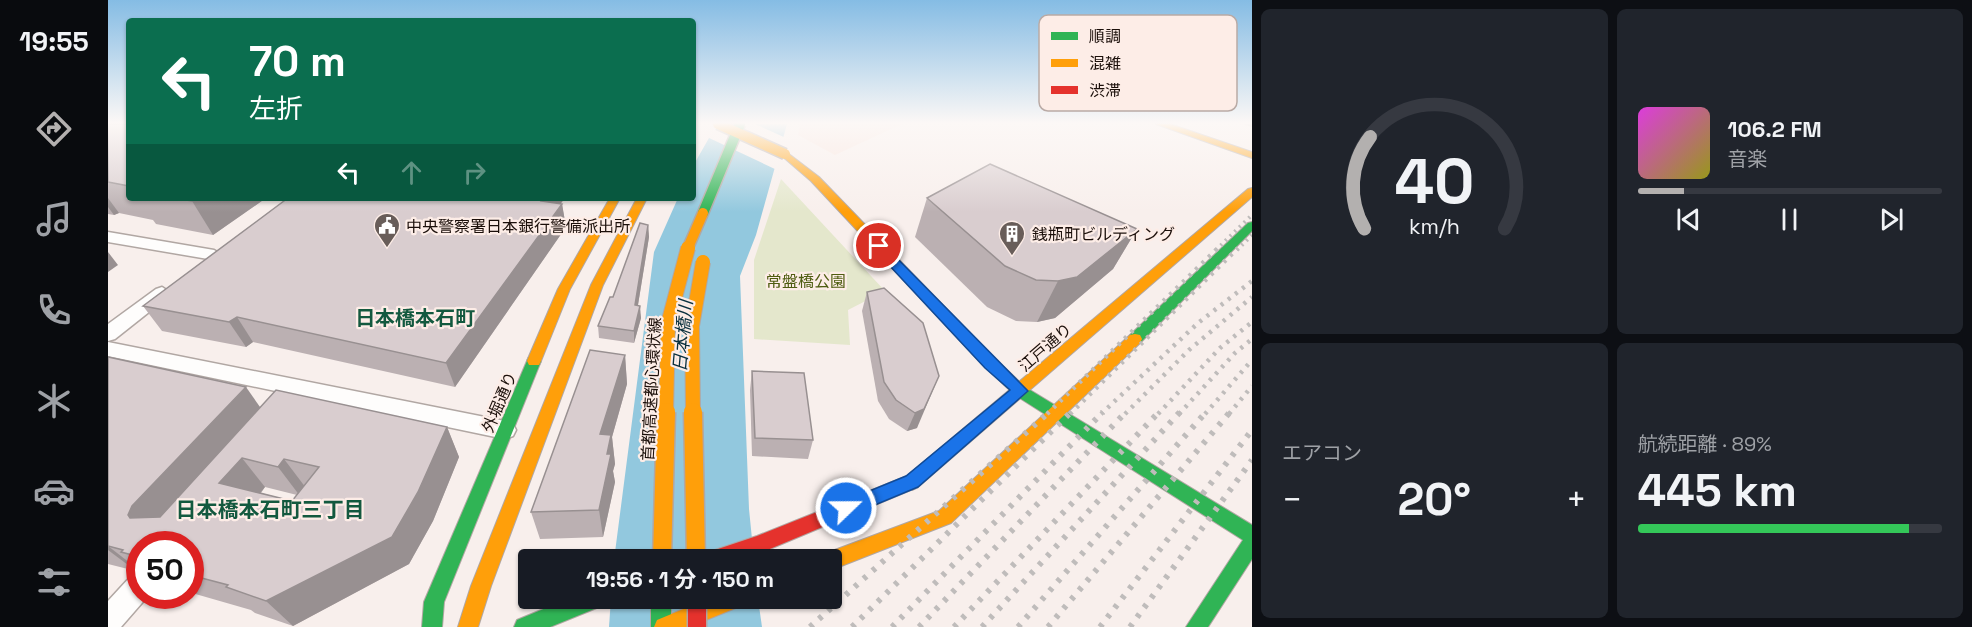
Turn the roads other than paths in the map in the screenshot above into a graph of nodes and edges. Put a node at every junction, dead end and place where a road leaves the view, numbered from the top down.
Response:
1 (728, 153) edge
2 (783, 153) edge
3 (1252, 191) edge
4 (613, 201) edge
5 (640, 201) edge
6 (1252, 225) edge
7 (108, 237) edge
8 (230, 243) edge
9 (707, 251) dead end
10 (214, 255) junction
11 (196, 268) edge
12 (178, 281) edge
13 (108, 334) edge
14 (108, 349) edge
15 (1020, 391) junction
16 (1056, 415) junction
17 (505, 430) junction
18 (1252, 535) edge
19 (1252, 542) edge
20 (662, 549) edge
21 (696, 549) edge
22 (744, 549) edge
23 (842, 557) edge
24 (126, 601) edge
25 (569, 609) edge
26 (661, 609) edge
27 (697, 609) edge
28 (708, 609) edge
29 (108, 621) edge
30 (432, 627) edge
31 (468, 627) edge
32 (524, 627) edge
33 (662, 627) edge
34 (697, 627) edge
35 (1196, 627) edge

1 - 20 main road, 首都高速都心環状線, bridge
2 - 15 main road, bridge
3 - 15 main road, 江戸通り
4 - 17 main road, 外堀通り
5 - 31 main road
6 - 16 main road
7 - 10 street
8 - 10 street
9 - 21 main road, bridge
10 - 11 street
12 - 13 street
14 - 17 street
15 - 16 main road
15 - 22 main road, 江戸通り
16 - 18 main road
16 - 23 main road
17 - 30 main road, 外堀通り
19 - 35 main road
24 - 29 street
25 - 32 main road
26 - 33 main road
27 - 34 main road, bridge
28 - 33 main road

